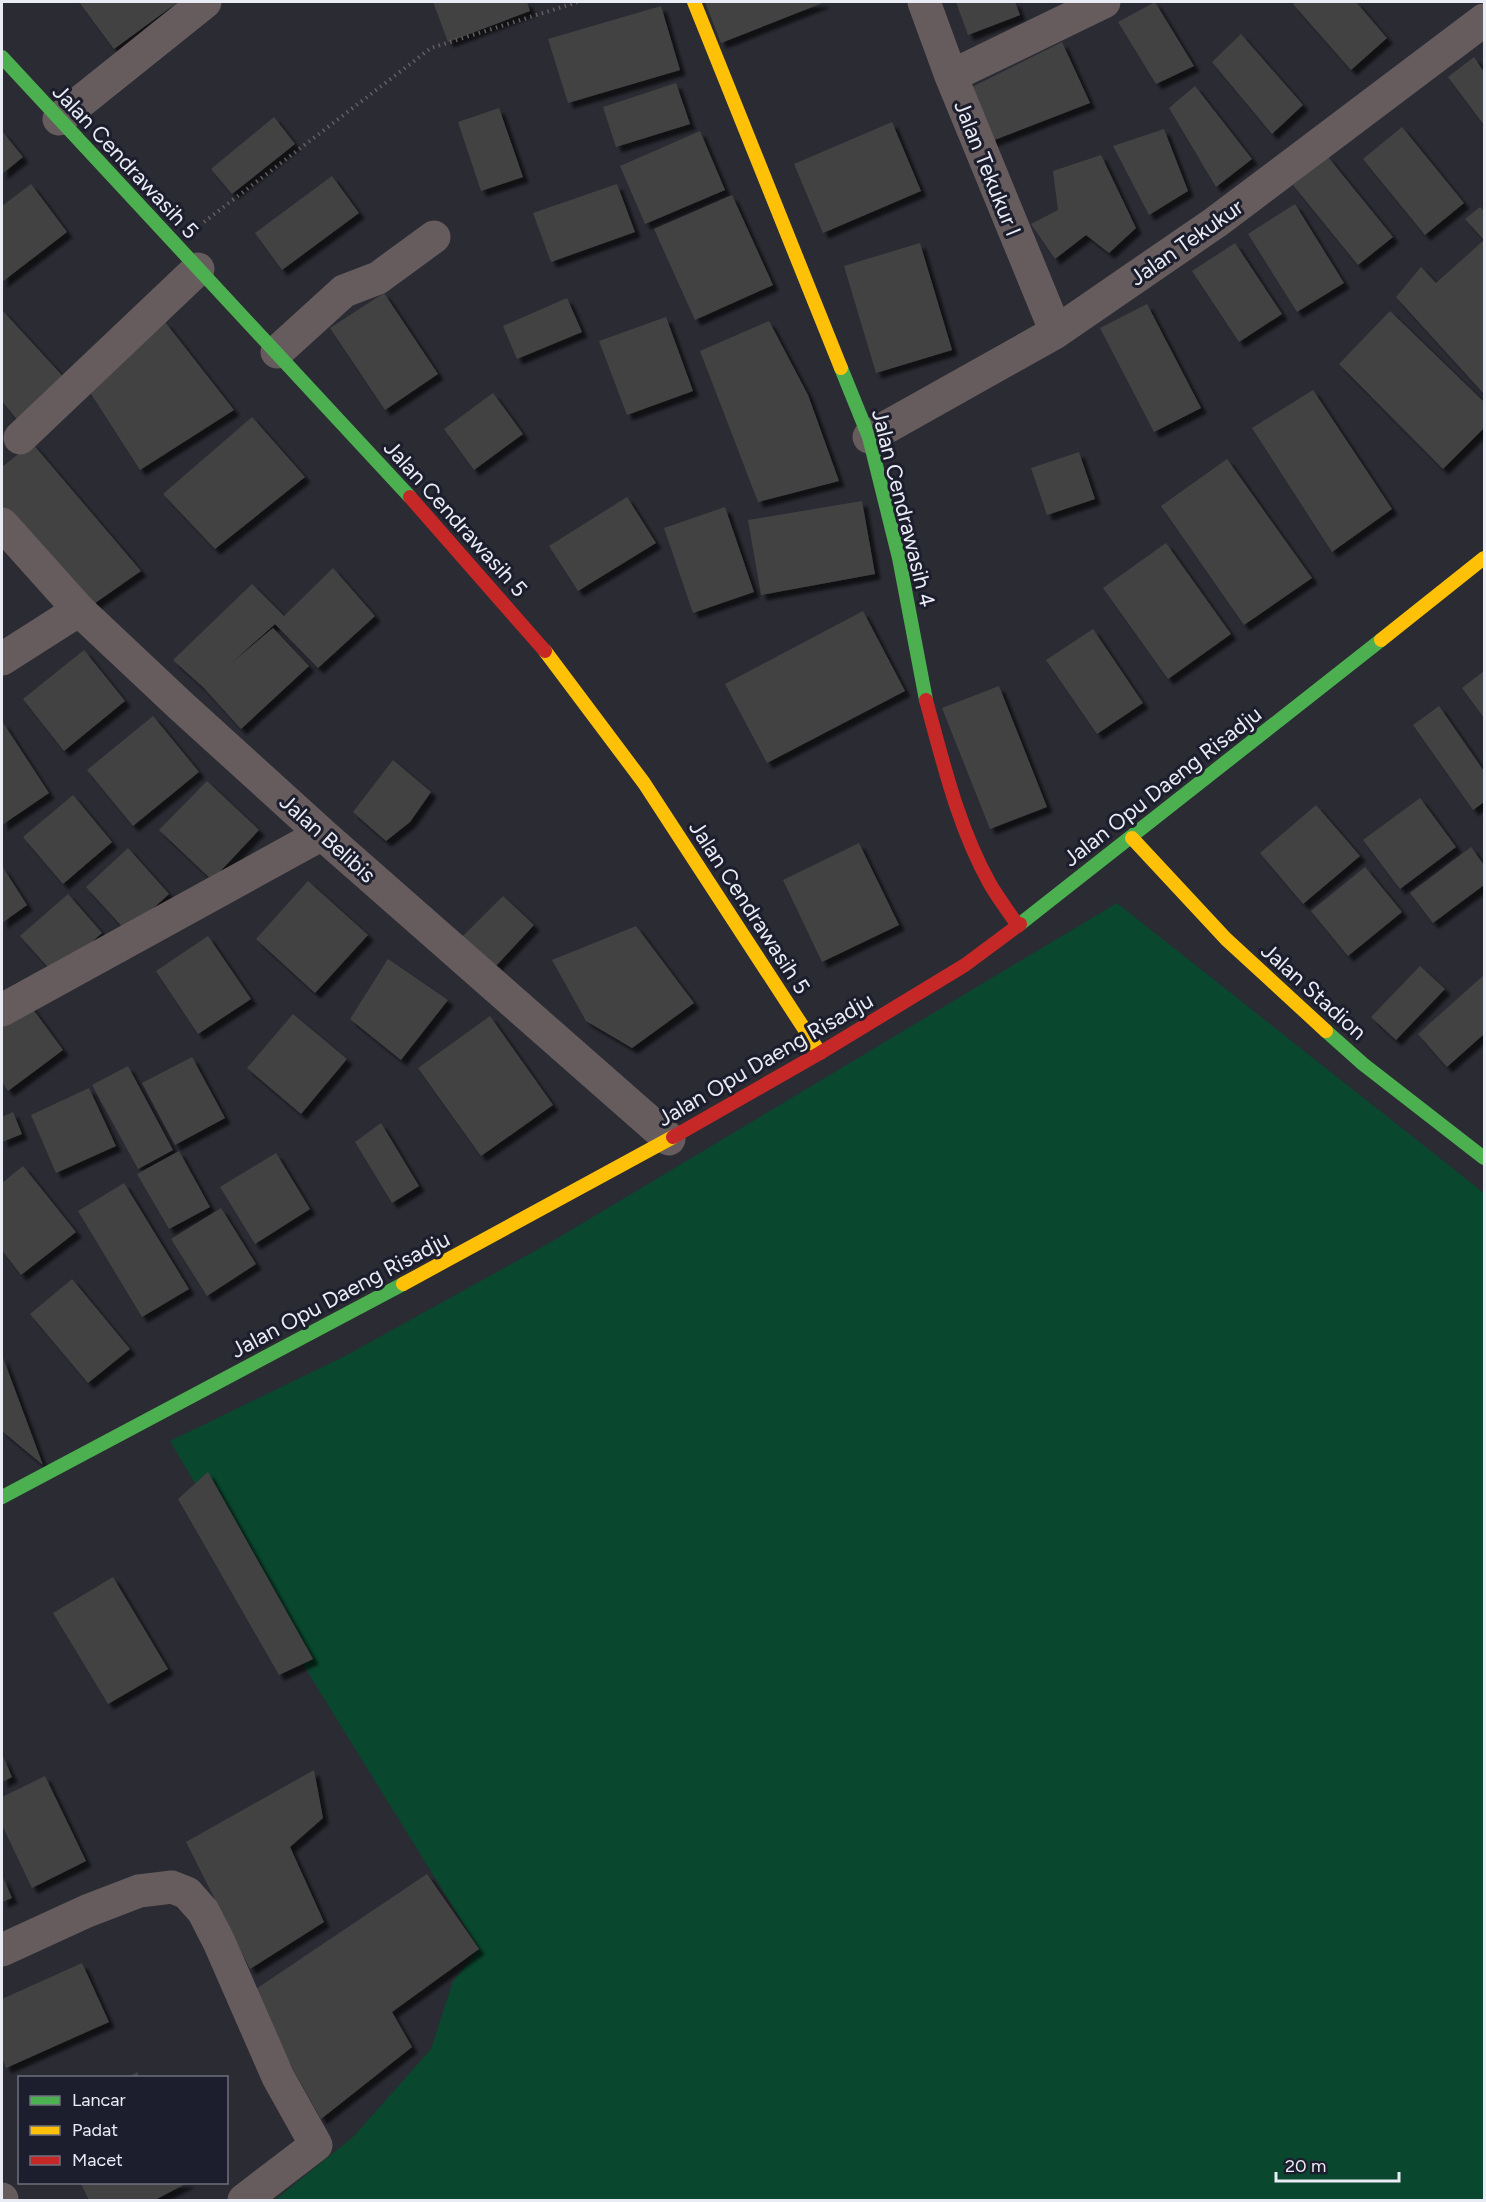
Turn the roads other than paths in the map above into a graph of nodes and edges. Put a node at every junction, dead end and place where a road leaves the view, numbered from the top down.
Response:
1 (205, 2) edge
2 (694, 2) edge
3 (924, 2) edge
4 (1104, 2) edge
5 (1485, 20) edge
6 (2, 57) edge
7 (951, 76) junction
8 (59, 119) junction
9 (434, 237) dead end
10 (198, 269) junction
11 (1056, 332) junction
12 (277, 352) junction
13 (869, 437) junction
14 (20, 438) dead end
15 (2, 524) edge
16 (1485, 558) edge
17 (79, 610) junction
18 (2, 659) edge
19 (322, 834) junction
20 (1132, 838) junction
21 (1018, 926) junction
22 (2, 1010) edge
23 (820, 1053) junction
24 (669, 1138) junction
25 (1485, 1158) edge
26 (2, 1497) edge
27 (2, 1950) edge
28 (244, 2200) edge

1 - 8 street
2 - 13 street, Jalan Cendrawasih 4
3 - 7 street, Jalan Tekukur I
4 - 7 street
5 - 11 street, Jalan Tekukur
6 - 8 street, Jalan Cendrawasih 5
7 - 11 street, Jalan Tekukur I
8 - 10 street, Jalan Cendrawasih 5
9 - 12 street
10 - 12 street, Jalan Cendrawasih 5
10 - 14 street
11 - 13 street, Jalan Tekukur
12 - 23 street, Jalan Cendrawasih 5
13 - 21 street, Jalan Cendrawasih 4
15 - 17 street, Jalan Belibis
16 - 20 street, Jalan Opu Daeng Risadju
17 - 18 street
17 - 19 street, Jalan Belibis
19 - 22 street
19 - 24 street, Jalan Belibis
20 - 21 street, Jalan Opu Daeng Risadju
20 - 25 street, Jalan Stadion
21 - 23 street, Jalan Opu Daeng Risadju
23 - 24 street, Jalan Opu Daeng Risadju
24 - 26 street, Jalan Opu Daeng Risadju
27 - 28 street

